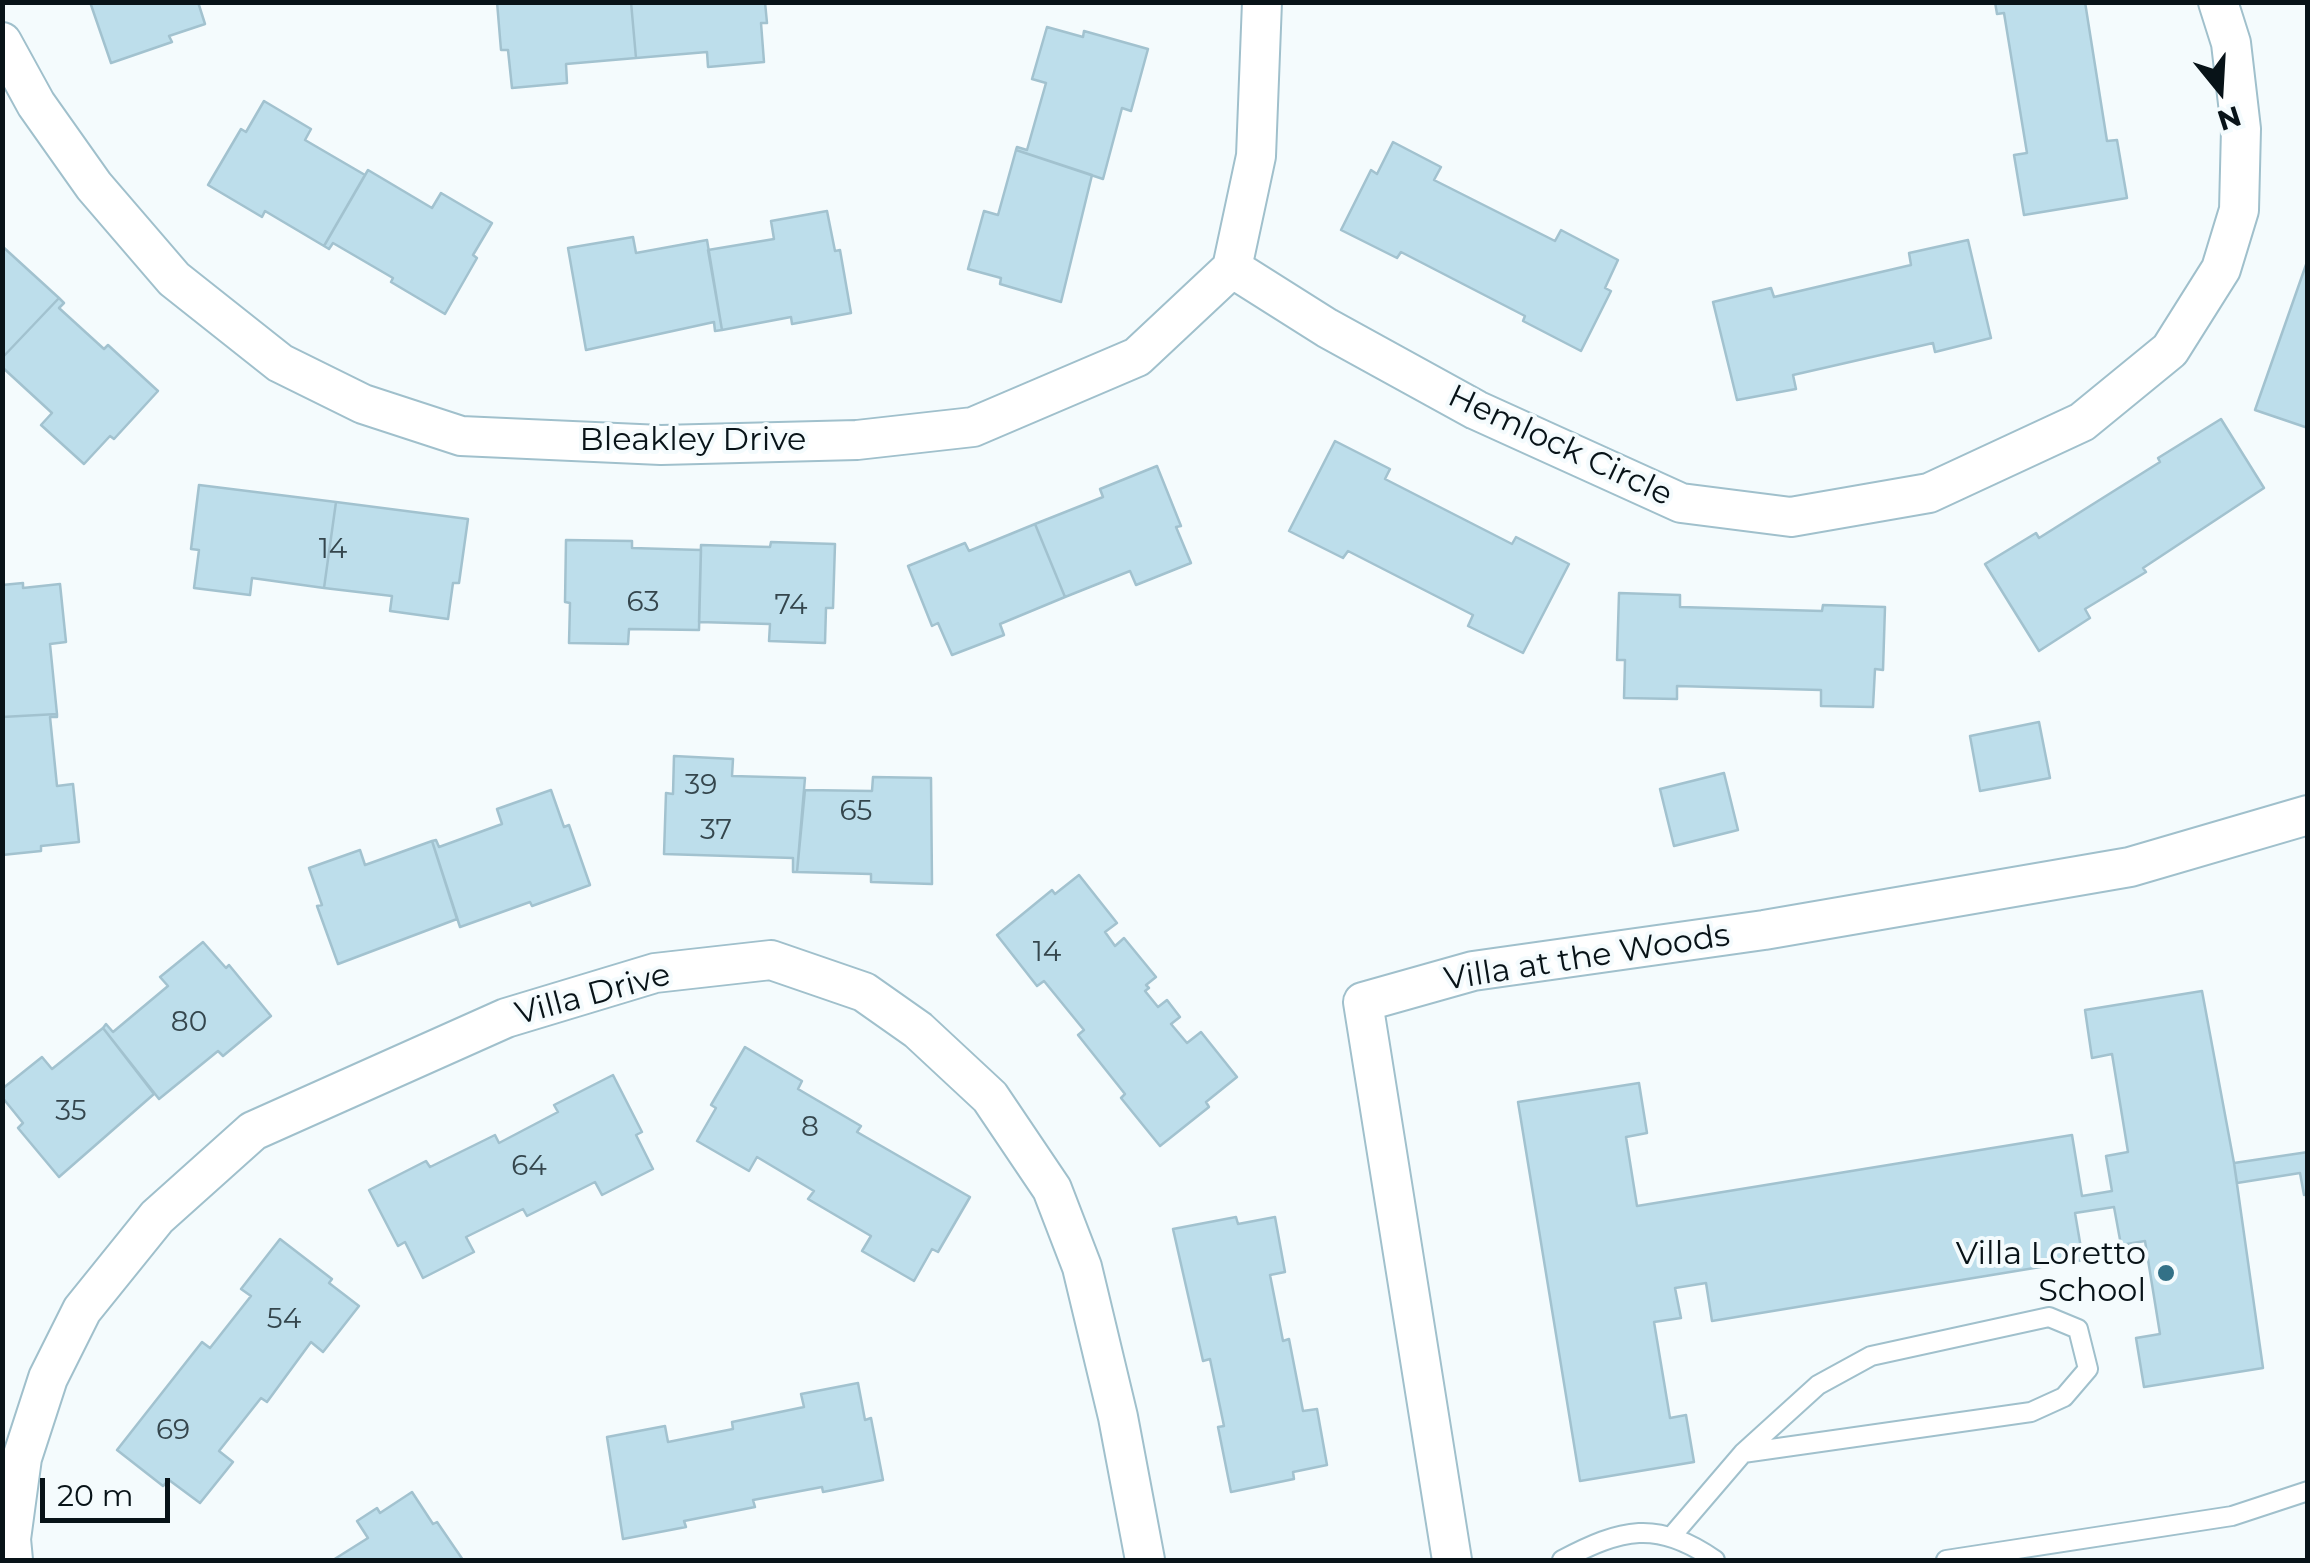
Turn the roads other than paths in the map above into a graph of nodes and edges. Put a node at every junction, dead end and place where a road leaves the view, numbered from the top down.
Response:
1 (1262, 2) edge
2 (2218, 2) edge
3 (2, 42) edge
4 (1232, 268) junction
5 (2308, 815) edge
6 (1743, 1454) junction
7 (2308, 1491) edge
8 (1671, 1536) junction
9 (13, 1560) edge
10 (1145, 1560) edge
11 (1452, 1560) edge
12 (1562, 1560) edge
13 (1714, 1560) edge
14 (1946, 1560) edge

1 - 4 street
2 - 4 street, Hemlock Circle
3 - 4 street, Bleakley Drive
5 - 11 street, Villa at the Woods
6 - 6 lane
6 - 8 lane
7 - 14 lane
8 - 12 lane
8 - 13 lane
9 - 10 street, Villa Drive

